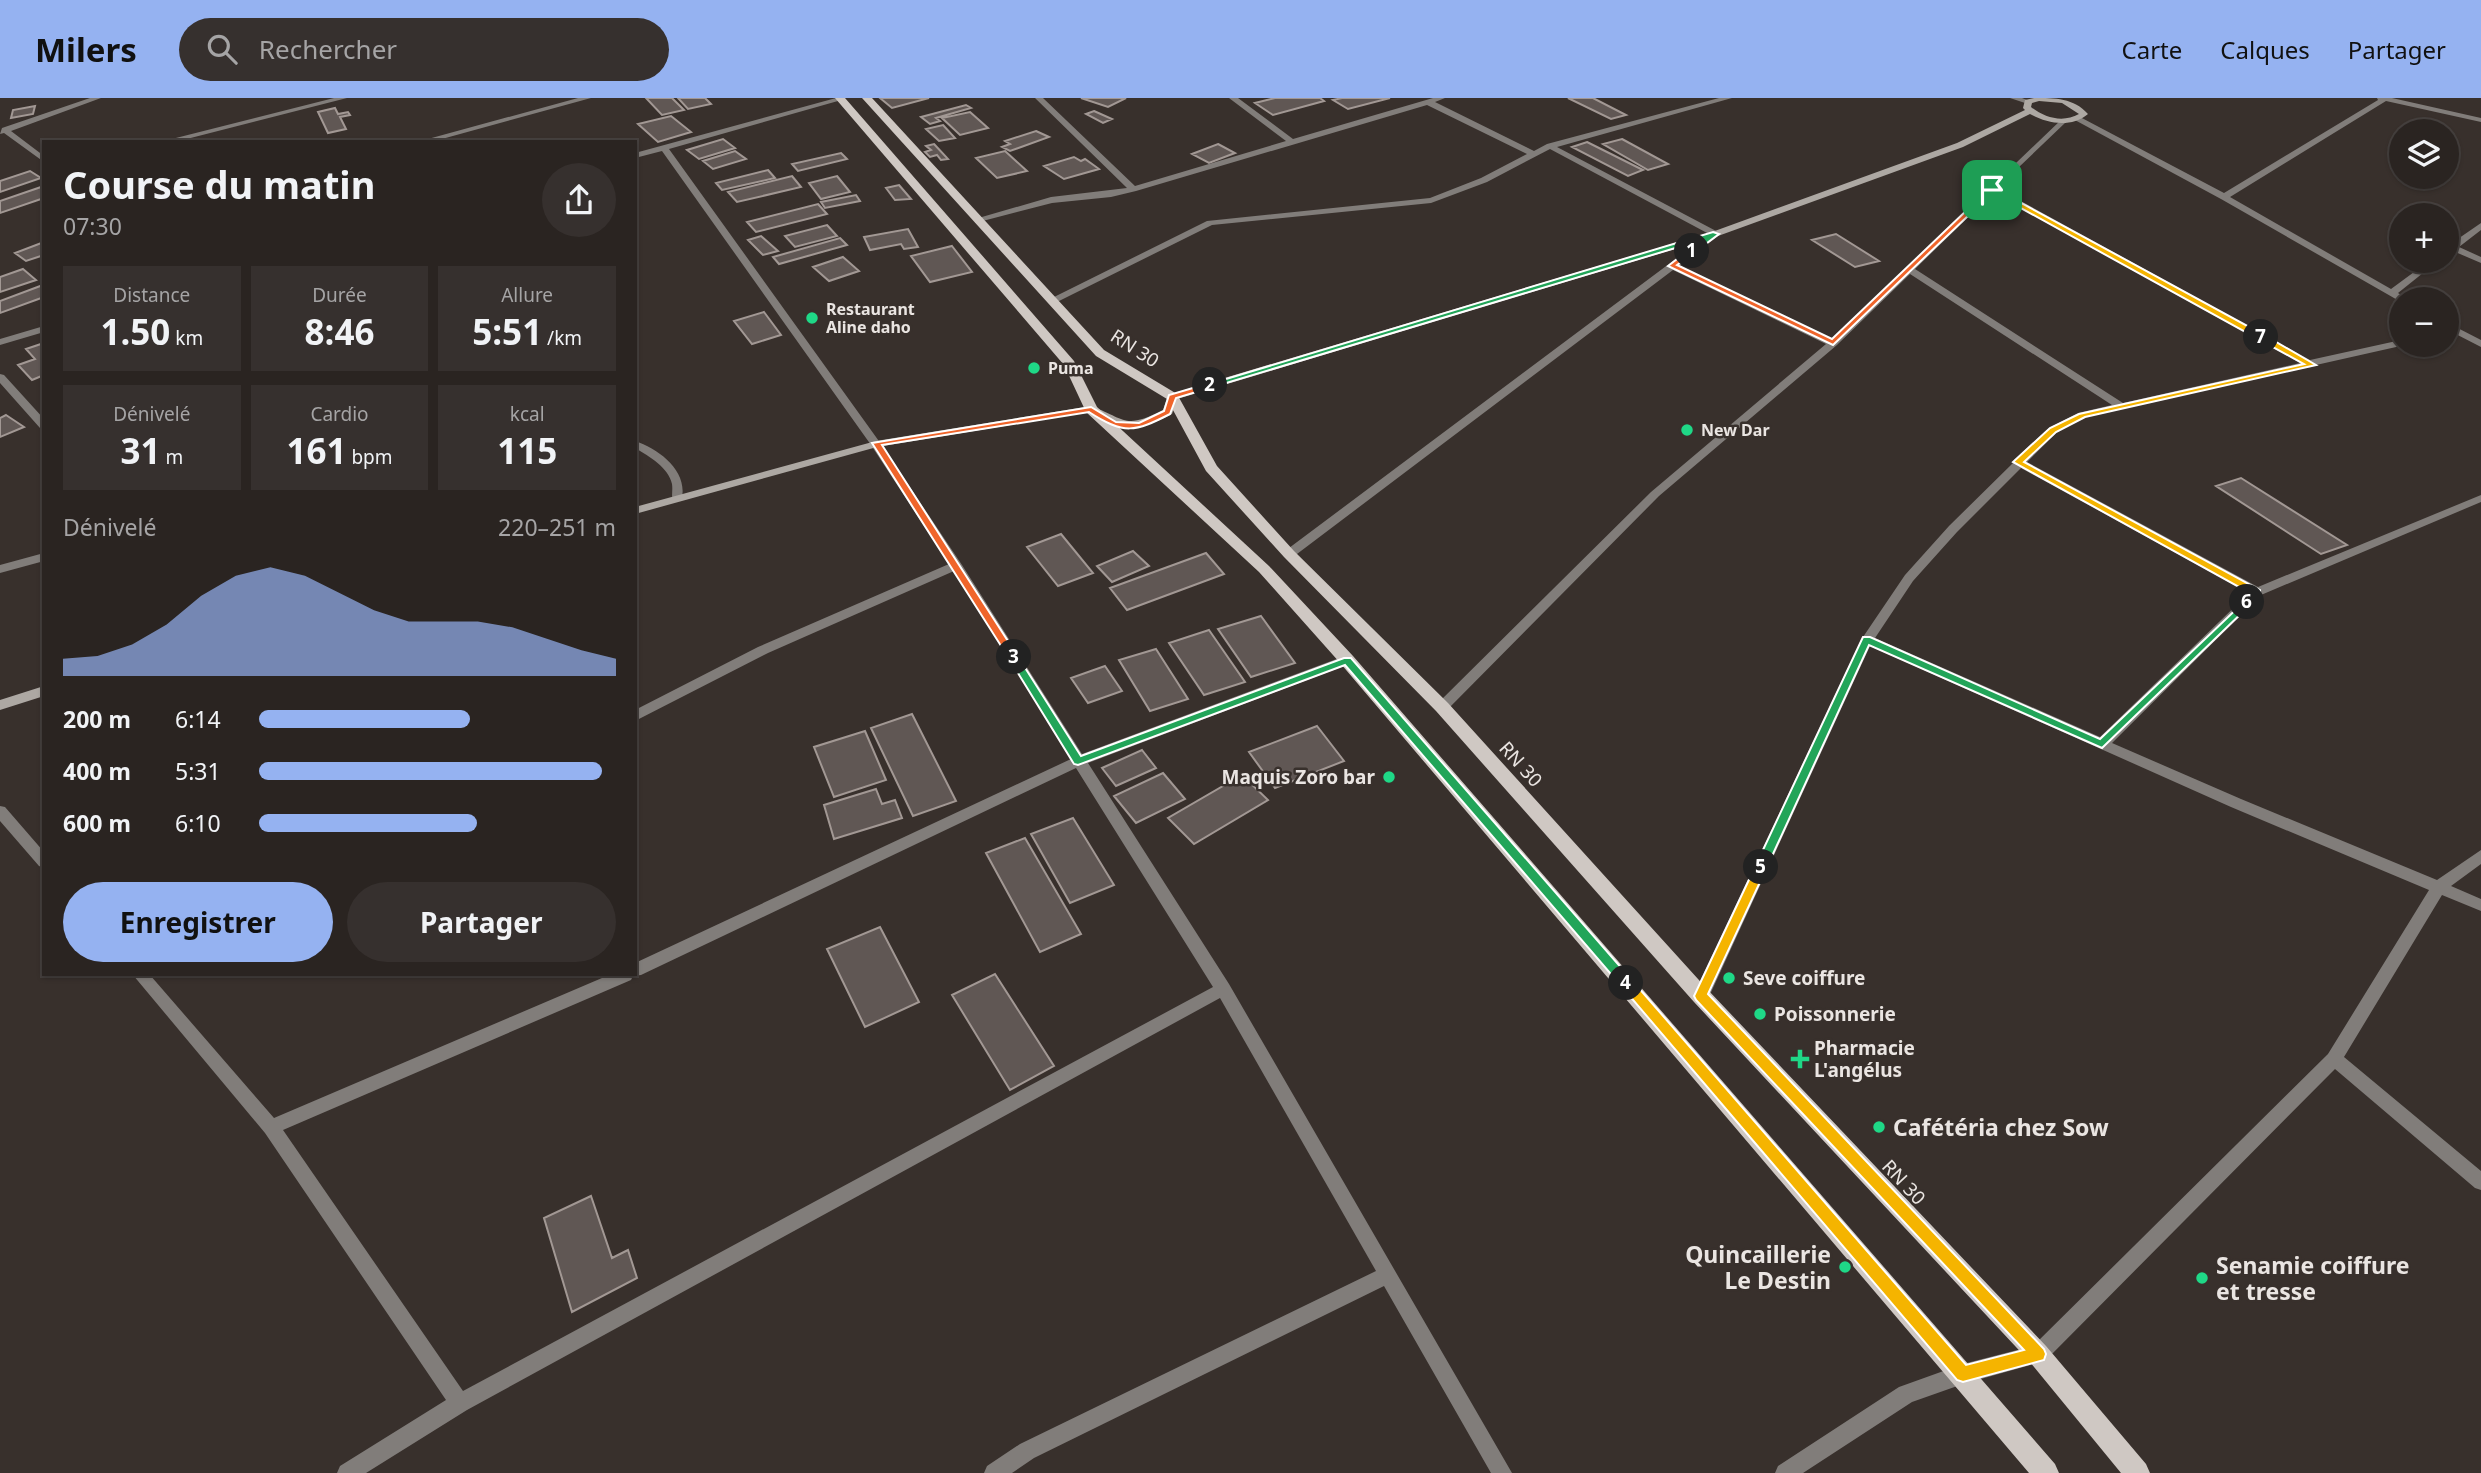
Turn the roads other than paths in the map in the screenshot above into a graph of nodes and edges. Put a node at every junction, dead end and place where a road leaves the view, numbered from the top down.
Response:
1 (96, 98) edge
2 (343, 98) edge
3 (587, 98) edge
4 (840, 98) edge
5 (867, 98) edge
6 (1039, 98) edge
7 (1233, 98) edge
8 (1728, 98) edge
9 (2014, 98) edge
10 (2383, 98) edge
11 (1435, 99) edge
12 (2067, 100) edge
13 (2029, 107) junction
14 (2077, 119) junction
15 (2481, 120) edge
16 (2062, 121) junction
17 (3, 131) edge
18 (172, 140) edge
19 (429, 140) edge
20 (1292, 142) junction
21 (1550, 146) junction
22 (664, 148) junction
23 (1533, 154) junction
24 (637, 155) edge
25 (42, 159) edge
26 (1133, 189) junction
27 (1992, 190) junction
28 (2224, 197) junction
29 (978, 221) junction
30 (2481, 226) edge
31 (1715, 234) junction
32 (2459, 242) edge
33 (2459, 252) edge
34 (2481, 260) edge
35 (1672, 266) junction
36 (1910, 270) junction
37 (2418, 273) edge
38 (2400, 287) edge
39 (2389, 291) edge
40 (1053, 301) junction
41 (42, 329) edge
42 (2459, 333) edge
43 (0, 342) edge
44 (1833, 343) junction
45 (2481, 344) edge
46 (2389, 346) edge
47 (2311, 365) junction
48 (0, 377) edge
49 (1172, 397) junction
50 (2121, 407) junction
51 (1091, 409) junction
52 (42, 424) edge
53 (876, 443) junction
54 (637, 445) edge
55 (2018, 462) junction
56 (2481, 498) edge
57 (677, 499) junction
58 (637, 510) edge
59 (1289, 554) junction
60 (42, 558) edge
61 (956, 565) junction
62 (0, 569) edge
63 (2257, 592) junction
64 (1867, 640) junction
65 (1347, 660) junction
66 (42, 692) edge
67 (0, 705) edge
68 (1442, 707) junction
69 (637, 715) edge
70 (2102, 744) junction
71 (1078, 761) junction
72 (0, 811) edge
73 (2481, 856) edge
74 (42, 860) edge
75 (2438, 888) junction
76 (2481, 905) edge
77 (637, 969) edge
78 (142, 976) edge
79 (623, 976) edge
80 (1223, 989) junction
81 (1701, 996) junction
82 (2334, 1059) junction
83 (271, 1127) junction
84 (2481, 1182) edge
85 (1388, 1275) junction
86 (2038, 1354) junction
87 (1963, 1374) junction
88 (460, 1403) junction
89 (347, 1473) edge
90 (994, 1473) edge
91 (1502, 1473) edge
92 (1785, 1473) edge
93 (2046, 1473) edge
94 (2137, 1473) edge

1 - 17 street
2 - 18 street
3 - 19 street
4 - 22 street
4 - 51 main road
5 - 29 main road, RN 30 / RN 30
6 - 26 street
7 - 20 street
8 - 21 street
9 - 13 street
10 - 15 street
10 - 28 street
11 - 20 street
11 - 23 street
12 - 13 street
12 - 14 street
13 - 16 street
13 - 31 street
14 - 16 street
14 - 28 street
16 - 27 street
17 - 25 street
20 - 26 street
21 - 23 street
21 - 31 street
22 - 24 street
22 - 53 street
23 - 40 street
26 - 29 street
27 - 36 street
27 - 47 street
28 - 39 street
29 - 40 main road, RN 30 / RN 30
30 - 32 street
31 - 35 street
31 - 49 street
33 - 34 street
35 - 44 street
35 - 59 street
36 - 44 street
36 - 50 street
37 - 38 street
40 - 49 main road, RN 30 / RN 30
41 - 43 street
42 - 45 street
44 - 68 street
46 - 47 street
47 - 50 street
48 - 52 street
49 - 51 street
49 - 59 main road, RN 30 / RN 30
50 - 55 street
51 - 53 street
51 - 65 main road
53 - 57 street
53 - 61 street
54 - 57 street
55 - 63 street
55 - 64 street
56 - 63 street
57 - 58 street
59 - 68 main road, RN 30 / RN 30
60 - 62 street
61 - 69 street
61 - 71 street
63 - 70 street
64 - 70 street
64 - 81 street
65 - 71 street
65 - 87 main road
66 - 67 street
68 - 81 main road, RN 30 / RN 30
70 - 75 street
71 - 77 street
71 - 80 street
72 - 74 street
73 - 75 street
75 - 76 street
75 - 82 street
78 - 83 street
79 - 83 street
80 - 85 street
80 - 88 street
81 - 86 main road, RN 30 / RN 30
82 - 84 street
82 - 86 street
83 - 88 street
85 - 90 street
85 - 91 street
86 - 87 street
86 - 94 main road, RN 30 / RN 30
87 - 92 street
87 - 93 main road
88 - 89 street

